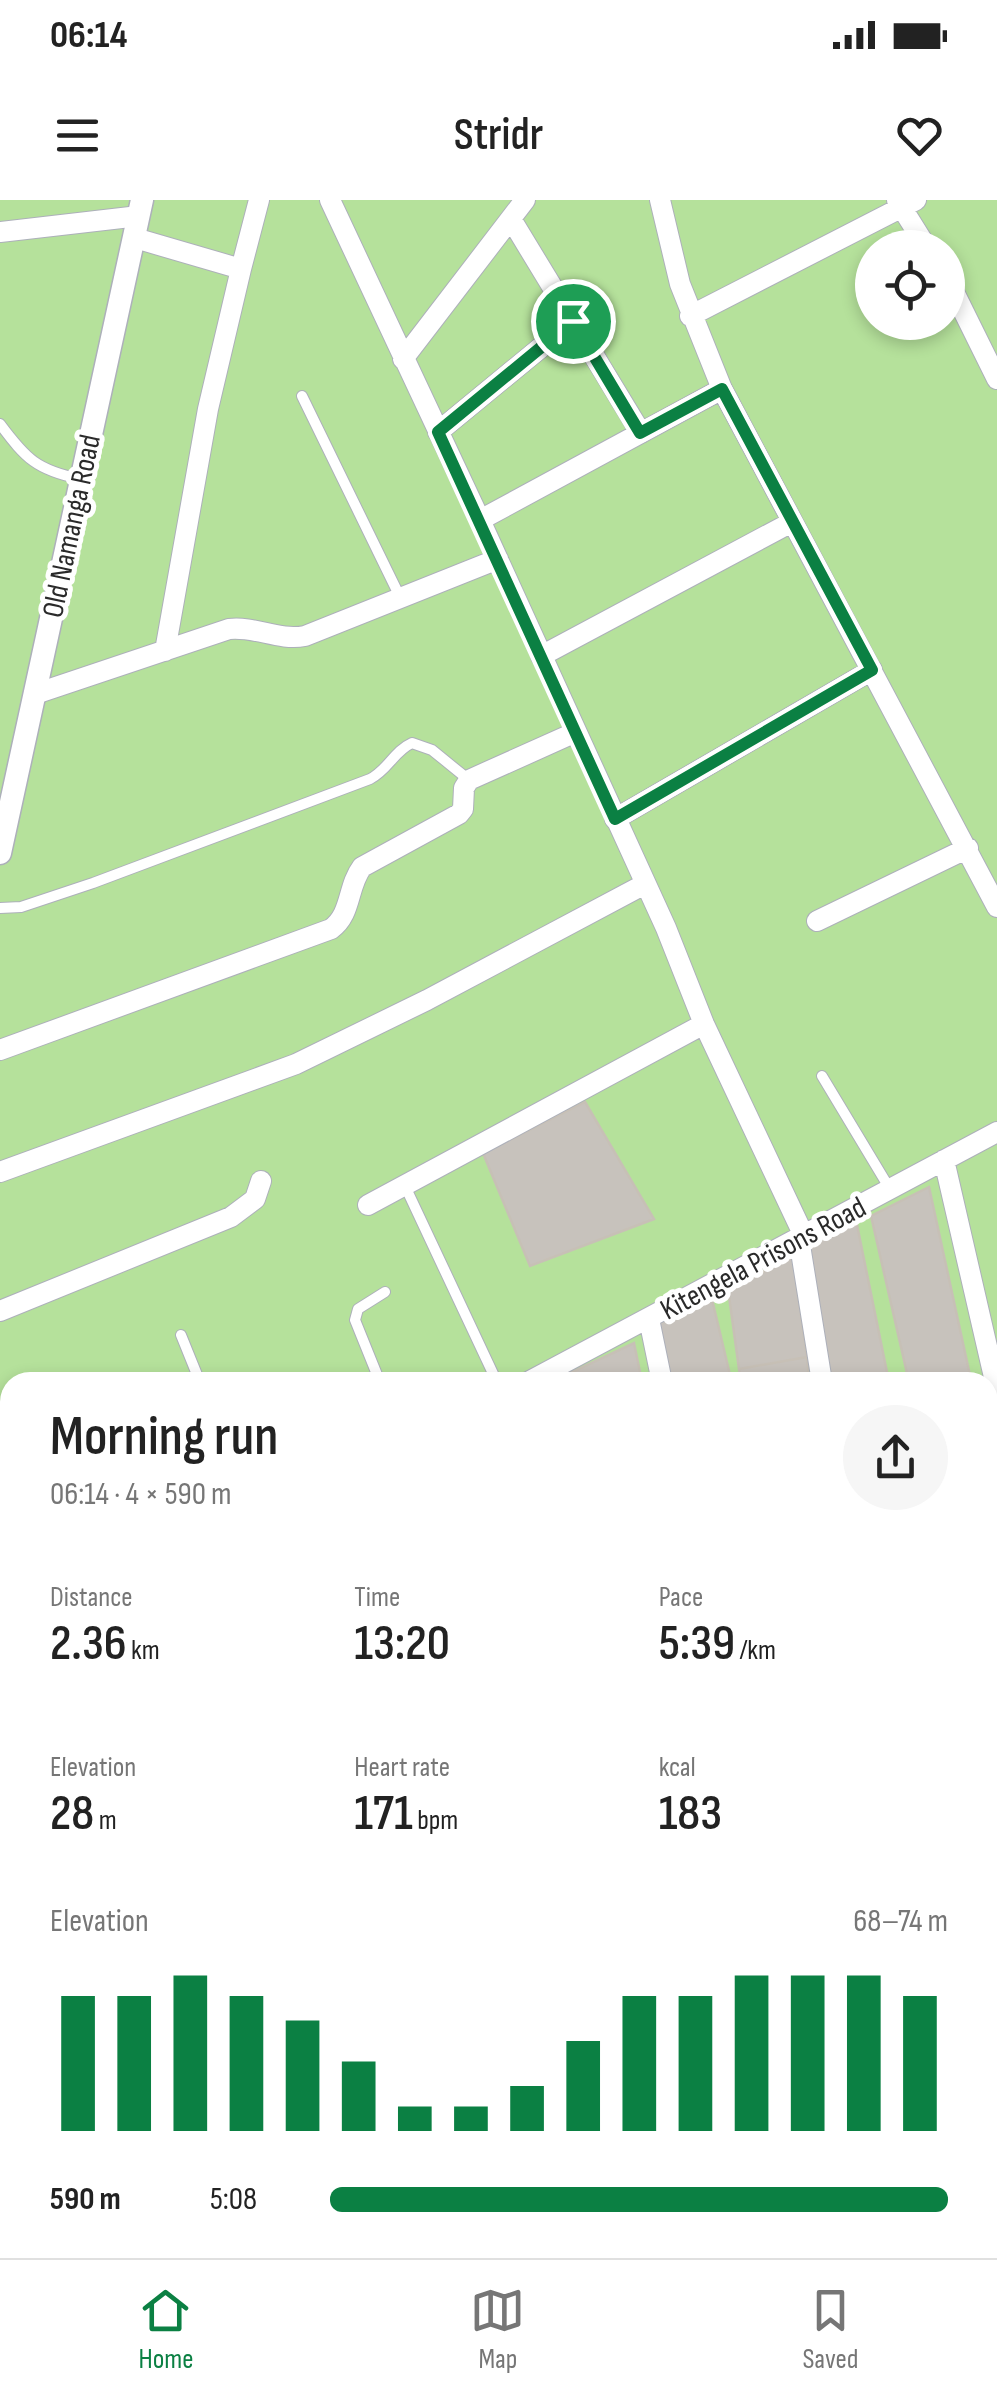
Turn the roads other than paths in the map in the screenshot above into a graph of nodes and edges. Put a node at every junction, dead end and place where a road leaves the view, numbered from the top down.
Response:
1 (259, 200) edge
2 (330, 200) edge
3 (525, 200) edge
4 (660, 200) edge
5 (905, 203) edge
6 (138, 218) edge
7 (511, 219) junction
8 (918, 230) edge
9 (0, 232) edge
10 (242, 270) junction
11 (965, 314) edge
12 (690, 316) junction
13 (573, 321) junction
14 (404, 359) junction
15 (997, 379) edge
16 (722, 389) junction
17 (302, 396) dead end
18 (0, 424) edge
19 (438, 432) junction
20 (640, 433) junction
21 (81, 479) junction
22 (480, 520) junction
23 (792, 522) junction
24 (498, 559) junction
25 (402, 600) junction
26 (165, 650) junction
27 (541, 656) junction
28 (872, 670) junction
29 (35, 694) junction
30 (576, 732) junction
31 (469, 780) junction
32 (615, 819) junction
33 (968, 848) junction
34 (0, 853) edge
35 (646, 884) junction
36 (997, 906) edge
37 (0, 908) edge
38 (817, 921) dead end
39 (704, 1024) junction
40 (0, 1050) edge
41 (822, 1076) dead end
42 (997, 1132) edge
43 (944, 1160) junction
44 (0, 1172) edge
45 (260, 1181) dead end
46 (405, 1185) junction
47 (890, 1190) junction
48 (368, 1205) dead end
49 (801, 1238) junction
50 (386, 1292) dead end
51 (0, 1311) edge
52 (649, 1319) junction
53 (181, 1334) dead end
54 (196, 1372) edge
55 (376, 1372) edge
56 (492, 1372) edge
57 (547, 1372) edge
58 (660, 1372) edge
59 (821, 1372) edge
60 (993, 1372) edge

1 - 10 street
2 - 14 street
3 - 7 street
4 - 12 street
5 - 8 street
5 - 12 street
6 - 9 street
6 - 10 street
6 - 21 street, Old Namanga Road
7 - 13 street
7 - 14 street
10 - 26 street
11 - 15 street
12 - 16 street
13 - 19 street
13 - 20 street
14 - 19 street
16 - 20 street
16 - 23 street
17 - 25 lane
18 - 21 lane
19 - 22 street
20 - 22 street
21 - 29 street, Old Namanga Road
22 - 24 street
23 - 27 street
23 - 28 street
24 - 25 street
24 - 27 street
25 - 26 street
26 - 29 street
27 - 30 street
28 - 32 street
28 - 33 street
29 - 34 street, Old Namanga Road
30 - 31 street
30 - 32 street
31 - 37 lane
31 - 40 street
32 - 35 street
33 - 36 street
33 - 38 street
35 - 39 street
35 - 44 street
39 - 46 street
39 - 49 street
41 - 47 lane
42 - 43 street, Kitengela Prisons Road
43 - 47 street, Kitengela Prisons Road
43 - 60 street
45 - 51 street
46 - 48 street
46 - 56 lane
47 - 49 street, Kitengela Prisons Road
49 - 52 street, Kitengela Prisons Road
49 - 59 street
50 - 55 lane
52 - 57 street, Kitengela Prisons Road
52 - 58 street
53 - 54 lane

